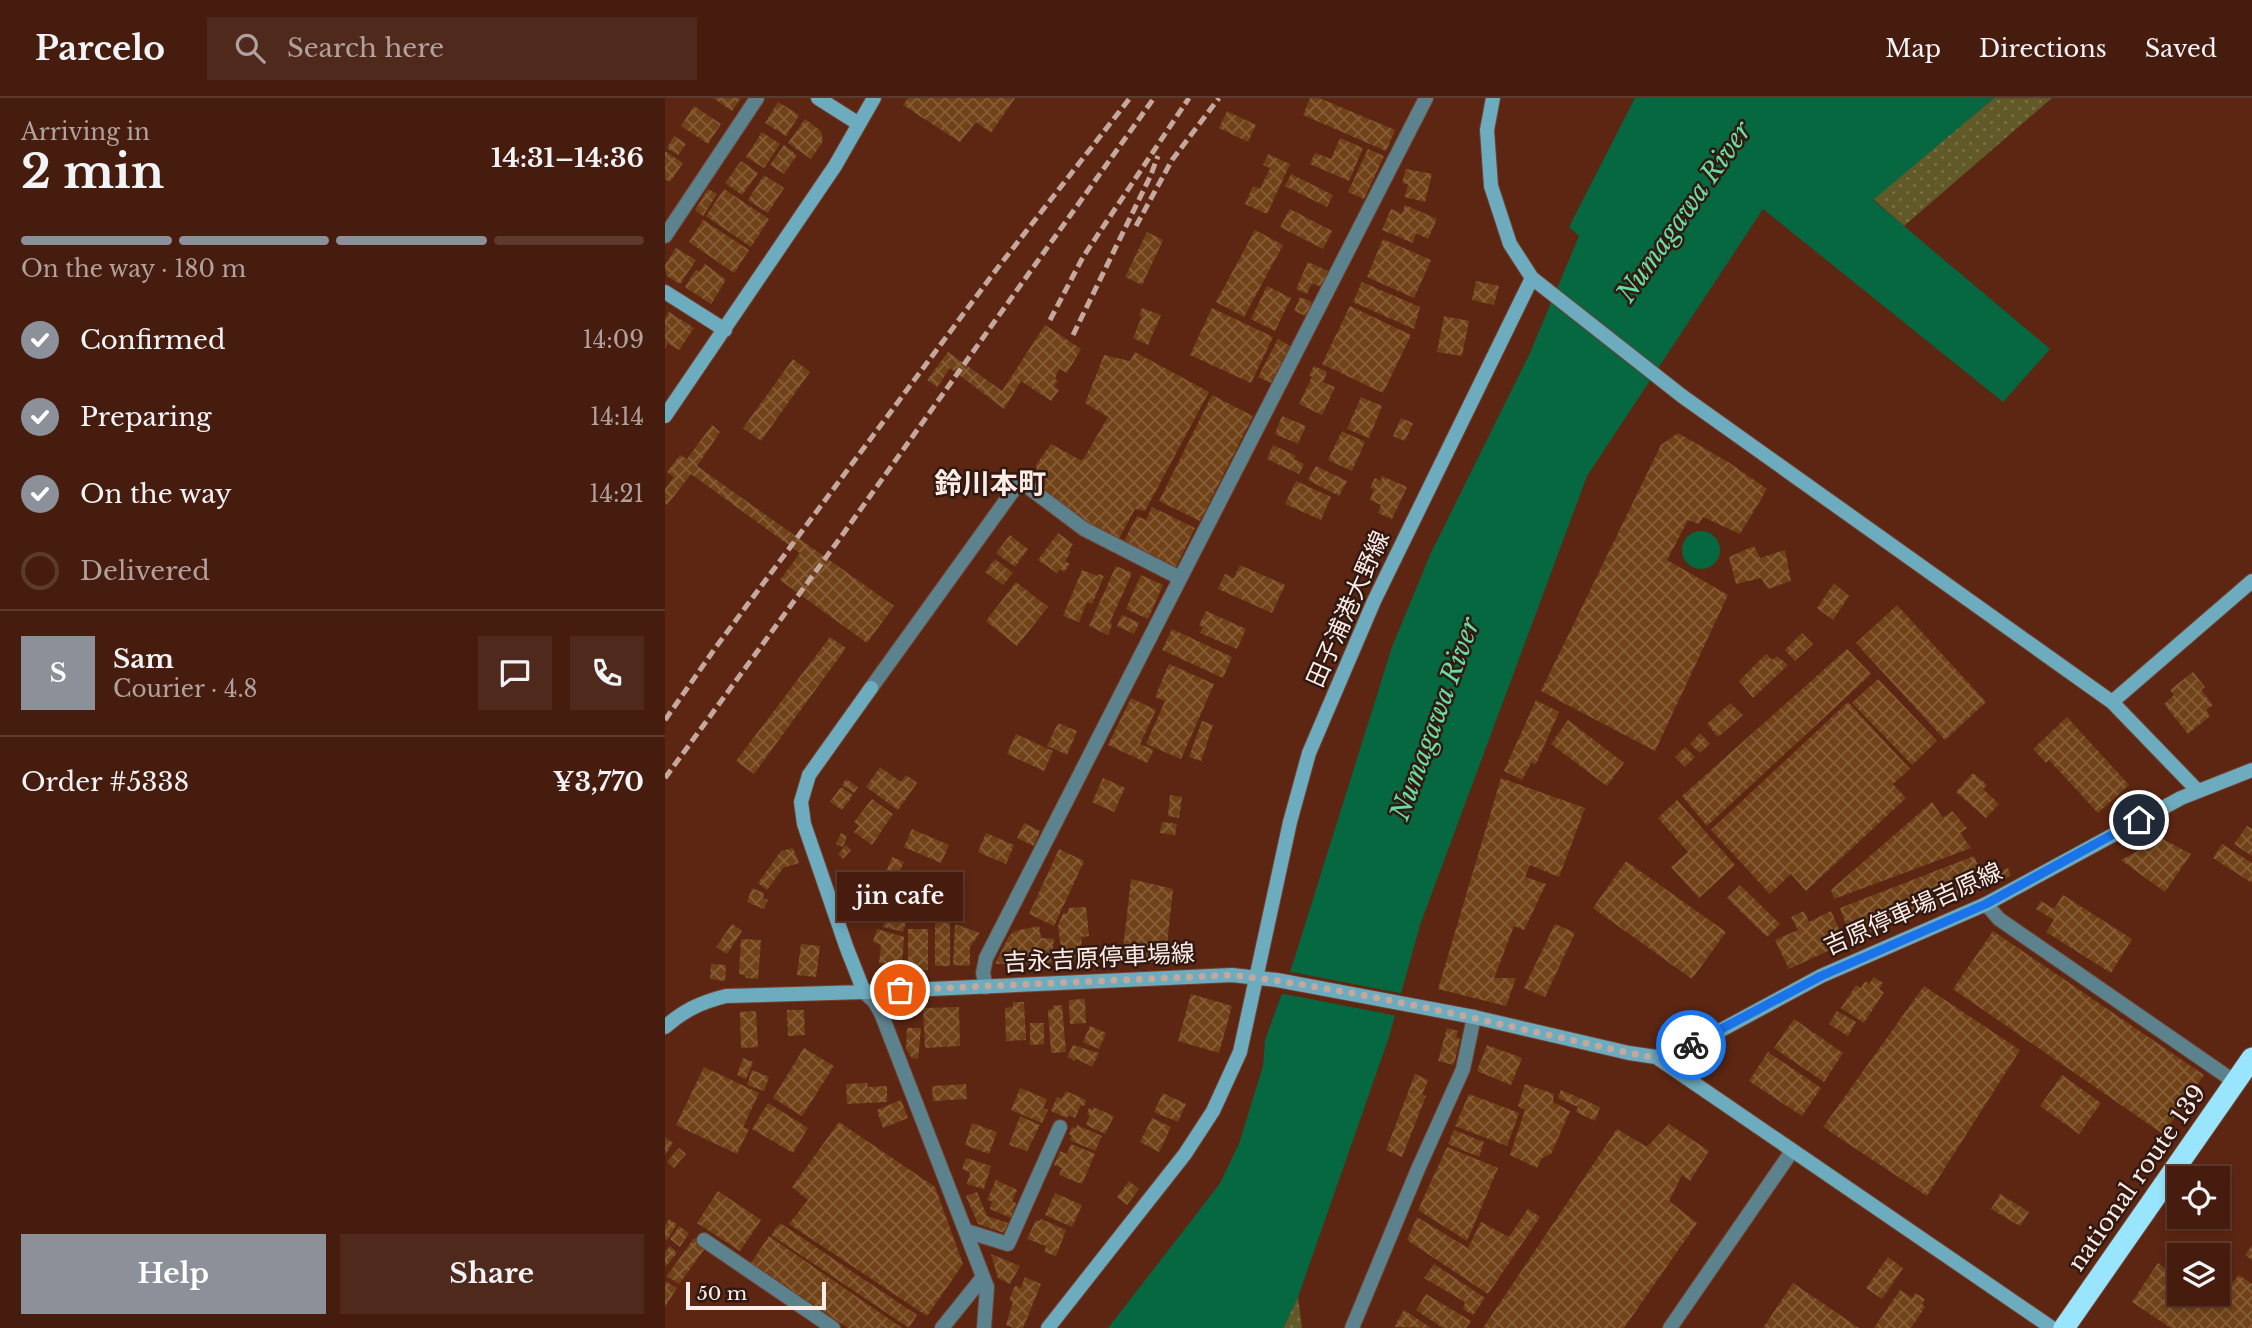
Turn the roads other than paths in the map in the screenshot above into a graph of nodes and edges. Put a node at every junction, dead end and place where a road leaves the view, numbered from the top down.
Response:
1 (757, 98) edge
2 (818, 98) edge
3 (874, 98) edge
4 (1426, 98) edge
5 (1493, 98) edge
6 (859, 124) junction
7 (665, 236) edge
8 (1532, 278) junction
9 (665, 292) edge
10 (725, 330) junction
11 (665, 416) edge
12 (1180, 578) junction
13 (2252, 580) edge
14 (871, 688) joint
15 (2112, 702) junction
16 (2252, 770) edge
17 (2198, 791) junction
18 (1986, 904) junction
19 (1258, 978) junction
20 (986, 987) junction
21 (865, 992) junction
22 (1474, 1017) junction
23 (665, 1027) edge
24 (1656, 1057) junction
25 (2252, 1058) edge
26 (2235, 1082) junction
27 (1060, 1127) dead end
28 (1792, 1150) junction
29 (966, 1231) junction
30 (704, 1240) dead end
31 (983, 1277) junction
32 (834, 1328) edge
33 (942, 1328) edge
34 (984, 1328) edge
35 (1048, 1328) edge
36 (1352, 1328) edge
37 (1670, 1328) edge
38 (2052, 1328) edge
39 (2064, 1328) edge

1 - 7 street
2 - 6 main road
3 - 6 main road
4 - 12 street
5 - 8 main road
6 - 10 main road
8 - 15 main road
8 - 19 main road, 田子浦港大野線
9 - 10 main road
10 - 11 main road
12 - 14 street
12 - 20 street
13 - 15 main road
14 - 21 main road
15 - 17 main road
16 - 17 main road, 吉原停車場吉原線
17 - 18 main road, 吉原停車場吉原線
18 - 24 main road, 吉原停車場吉原線
18 - 26 street
19 - 20 main road, 吉永吉原停車場線
19 - 22 main road, 吉原停車場吉原線
19 - 35 main road
20 - 21 main road, 吉永吉原停車場線
21 - 23 main road
21 - 29 street
22 - 24 main road, 吉原停車場吉原線
22 - 36 street
24 - 28 main road
25 - 26 highway, national route 139
26 - 39 highway, national route 139
27 - 29 street
28 - 37 street
28 - 38 main road
29 - 31 street
30 - 32 street
31 - 33 street
31 - 34 street

